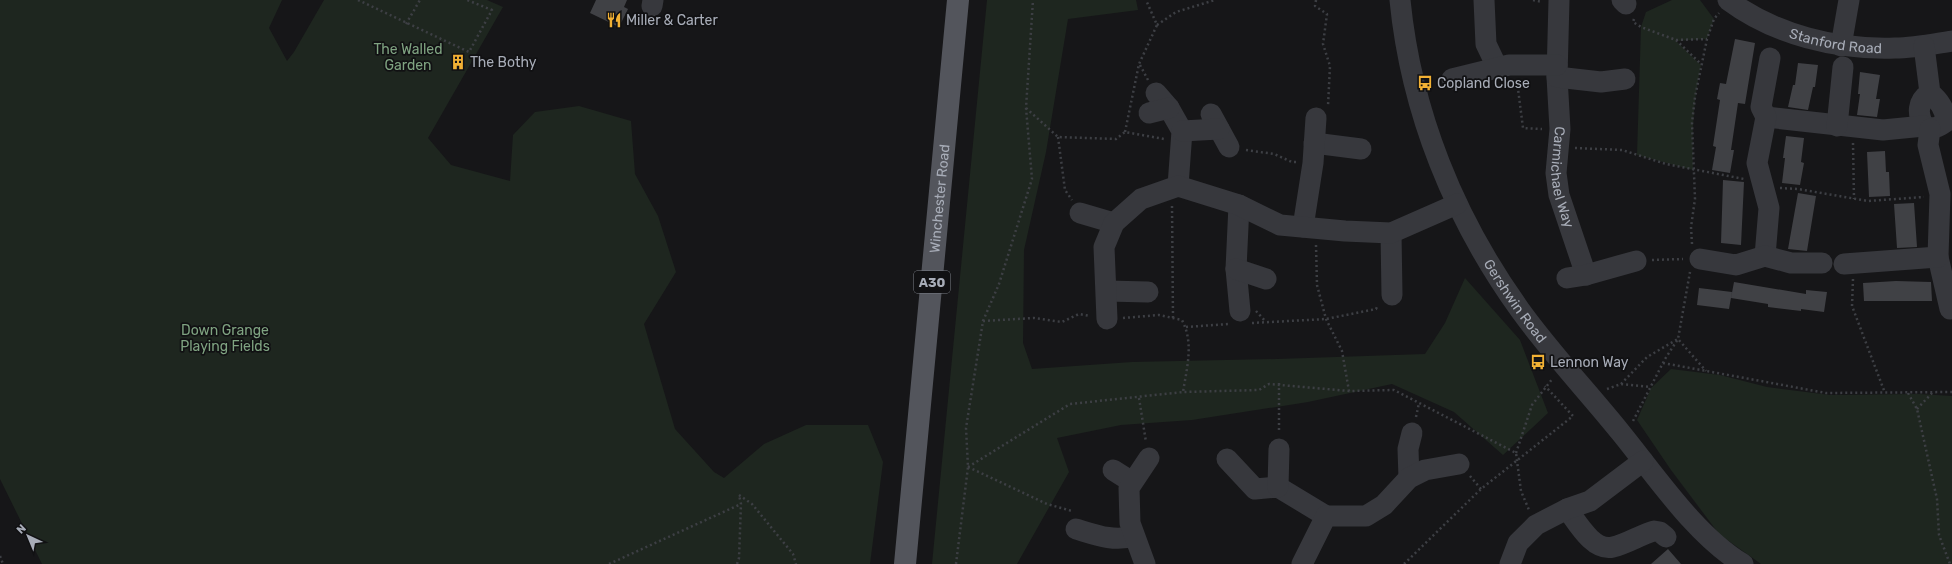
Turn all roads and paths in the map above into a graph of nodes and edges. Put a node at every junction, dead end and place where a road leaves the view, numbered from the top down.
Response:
1 (358, 0) edge
2 (420, 0) edge
3 (467, 0) edge
4 (958, 0) edge
5 (1033, 0) edge
6 (1146, 0) edge
7 (1215, 0) edge
8 (1316, 0) edge
9 (1400, 0) edge
10 (1484, 0) edge
11 (1558, 0) edge
12 (1849, 0) edge
13 (1729, 1) edge
14 (1624, 2) edge
15 (406, 24) junction
16 (1157, 26) junction
17 (1676, 40) junction
18 (1707, 40) junction
19 (1952, 41) edge
20 (1841, 46) junction
21 (1924, 46) junction
22 (1770, 58) dead end
23 (1702, 65) junction
24 (1497, 67) junction
25 (1843, 67) dead end
26 (1557, 71) junction
27 (1516, 77) dead end
28 (1625, 78) dead end
29 (1452, 79) dead end
30 (1026, 108) junction
31 (1148, 113) dead end
32 (1766, 117) junction
33 (1316, 118) joint
34 (1938, 125) edge
35 (1845, 127) junction
36 (1560, 129) junction
37 (1220, 130) joint
38 (1125, 132) junction
39 (1182, 136) junction
40 (1058, 137) junction
41 (1362, 149) dead end
42 (1314, 153) junction
43 (1693, 170) junction
44 (1762, 185) junction
45 (1175, 187) junction
46 (1940, 194) junction
47 (1854, 199) junction
48 (1457, 204) junction
49 (1239, 205) junction
50 (1080, 213) joint
51 (1114, 223) junction
52 (1309, 228) junction
53 (1391, 233) junction
54 (1765, 256) junction
55 (1938, 257) junction
56 (1696, 258) junction
57 (1636, 261) joint
58 (1822, 263) dead end
59 (1848, 264) joint
60 (1236, 269) junction
61 (1266, 279) dead end
62 (1391, 289) joint
63 (1107, 291) junction
64 (1148, 292) dead end
65 (1950, 309) dead end
66 (1173, 318) junction
67 (1107, 319) junction
68 (1326, 319) junction
69 (1240, 320) junction
70 (983, 321) junction
71 (1186, 327) junction
72 (1678, 339) junction
73 (1663, 363) junction
74 (1707, 372) junction
75 (1554, 376) dead end
76 (1279, 383) junction
77 (1621, 384) junction
78 (1545, 386) junction
79 (1650, 387) junction
80 (1349, 391) junction
81 (1603, 391) dead end
82 (1183, 392) junction
83 (1933, 392) junction
84 (1952, 392) edge
85 (1885, 393) junction
86 (1907, 393) junction
87 (1139, 398) junction
88 (1917, 409) junction
89 (1629, 426) dead end
90 (1412, 433) dead end
91 (1279, 449) joint
92 (1516, 452) junction
93 (1149, 458) joint
94 (1227, 459) dead end
95 (1518, 459) junction
96 (1643, 460) junction
97 (1459, 464) dead end
98 (968, 467) junction
99 (1113, 470) dead end
100 (1410, 478) junction
101 (1132, 482) junction
102 (1278, 488) junction
103 (740, 504) junction
104 (1567, 509) junction
105 (1326, 516) junction
106 (1077, 521) joint
107 (1536, 525) junction
108 (1134, 536) junction
109 (1666, 537) dead end
110 (0, 556) edge
111 (1731, 561) edge
112 (3, 564) edge
113 (609, 564) edge
114 (737, 564) edge
115 (796, 564) edge
116 (905, 564) edge
117 (956, 564) edge
118 (1145, 564) edge
119 (1302, 564) edge
120 (1404, 564) edge
121 (1510, 564) edge
122 (1950, 564) edge

1 - 15 path
2 - 15 path
3 - 15 path
4 - 116 main road, Winchester Road / A30
5 - 30 path
6 - 16 path
7 - 16 path
8 - 33 path
9 - 48 street, Gershwin Road
10 - 24 street
11 - 26 street, Carmichael Way
12 - 20 street
13 - 18 path
13 - 20 street, Stanford Road
14 - 17 path
16 - 38 path
17 - 18 path
17 - 23 path
18 - 23 path
19 - 21 street, Stanford Road
20 - 21 street, Stanford Road
21 - 34 street
22 - 32 street
23 - 43 path
24 - 26 street
24 - 29 street
25 - 35 street
26 - 28 street
26 - 36 street, Carmichael Way
27 - 36 path
30 - 40 path
30 - 70 path
31 - 39 street
32 - 35 street
32 - 44 street
33 - 42 street
34 - 35 street
34 - 46 street
35 - 47 path
36 - 43 path
36 - 57 street, Carmichael Way
37 - 39 street
37 - 42 path
38 - 39 path
38 - 40 path
39 - 45 street
40 - 50 path
41 - 42 street
42 - 52 street
43 - 44 path
43 - 56 path
44 - 47 path
44 - 54 street
45 - 49 street
45 - 51 street
45 - 66 path
46 - 47 path
46 - 55 street
48 - 53 street
48 - 96 street, Gershwin Road
49 - 52 street
49 - 60 street
50 - 51 street
51 - 63 street
52 - 53 street
52 - 68 path
53 - 62 street
54 - 56 street
54 - 58 street
55 - 59 street
55 - 65 street
56 - 57 path
56 - 72 path
59 - 85 path
60 - 61 street
60 - 69 street
62 - 68 path
63 - 64 street
63 - 67 street
66 - 67 path
66 - 71 path
67 - 70 path
68 - 69 path
68 - 80 path
69 - 71 path
70 - 98 path
71 - 82 path
72 - 73 path
72 - 74 path
72 - 77 path
73 - 74 path
73 - 79 path
74 - 85 path
75 - 78 path
76 - 80 path
76 - 82 path
76 - 91 path
77 - 79 path
77 - 81 path
78 - 92 path
78 - 95 path
79 - 89 path
80 - 92 path
82 - 87 path
83 - 84 path
83 - 86 path
83 - 88 path
85 - 86 path
86 - 88 path
87 - 93 path
87 - 98 path
88 - 122 path
90 - 100 street
91 - 102 street
92 - 95 path
93 - 101 street
94 - 102 street
95 - 107 path
95 - 120 path
96 - 104 street
96 - 111 street, Gershwin Road
97 - 100 street
98 - 106 path
98 - 117 path
99 - 101 street
100 - 105 street
101 - 108 street
102 - 105 street
103 - 113 path
103 - 114 path
103 - 115 path
104 - 107 street
104 - 109 street
105 - 119 street
106 - 108 street
107 - 121 street
108 - 118 street
110 - 112 path

